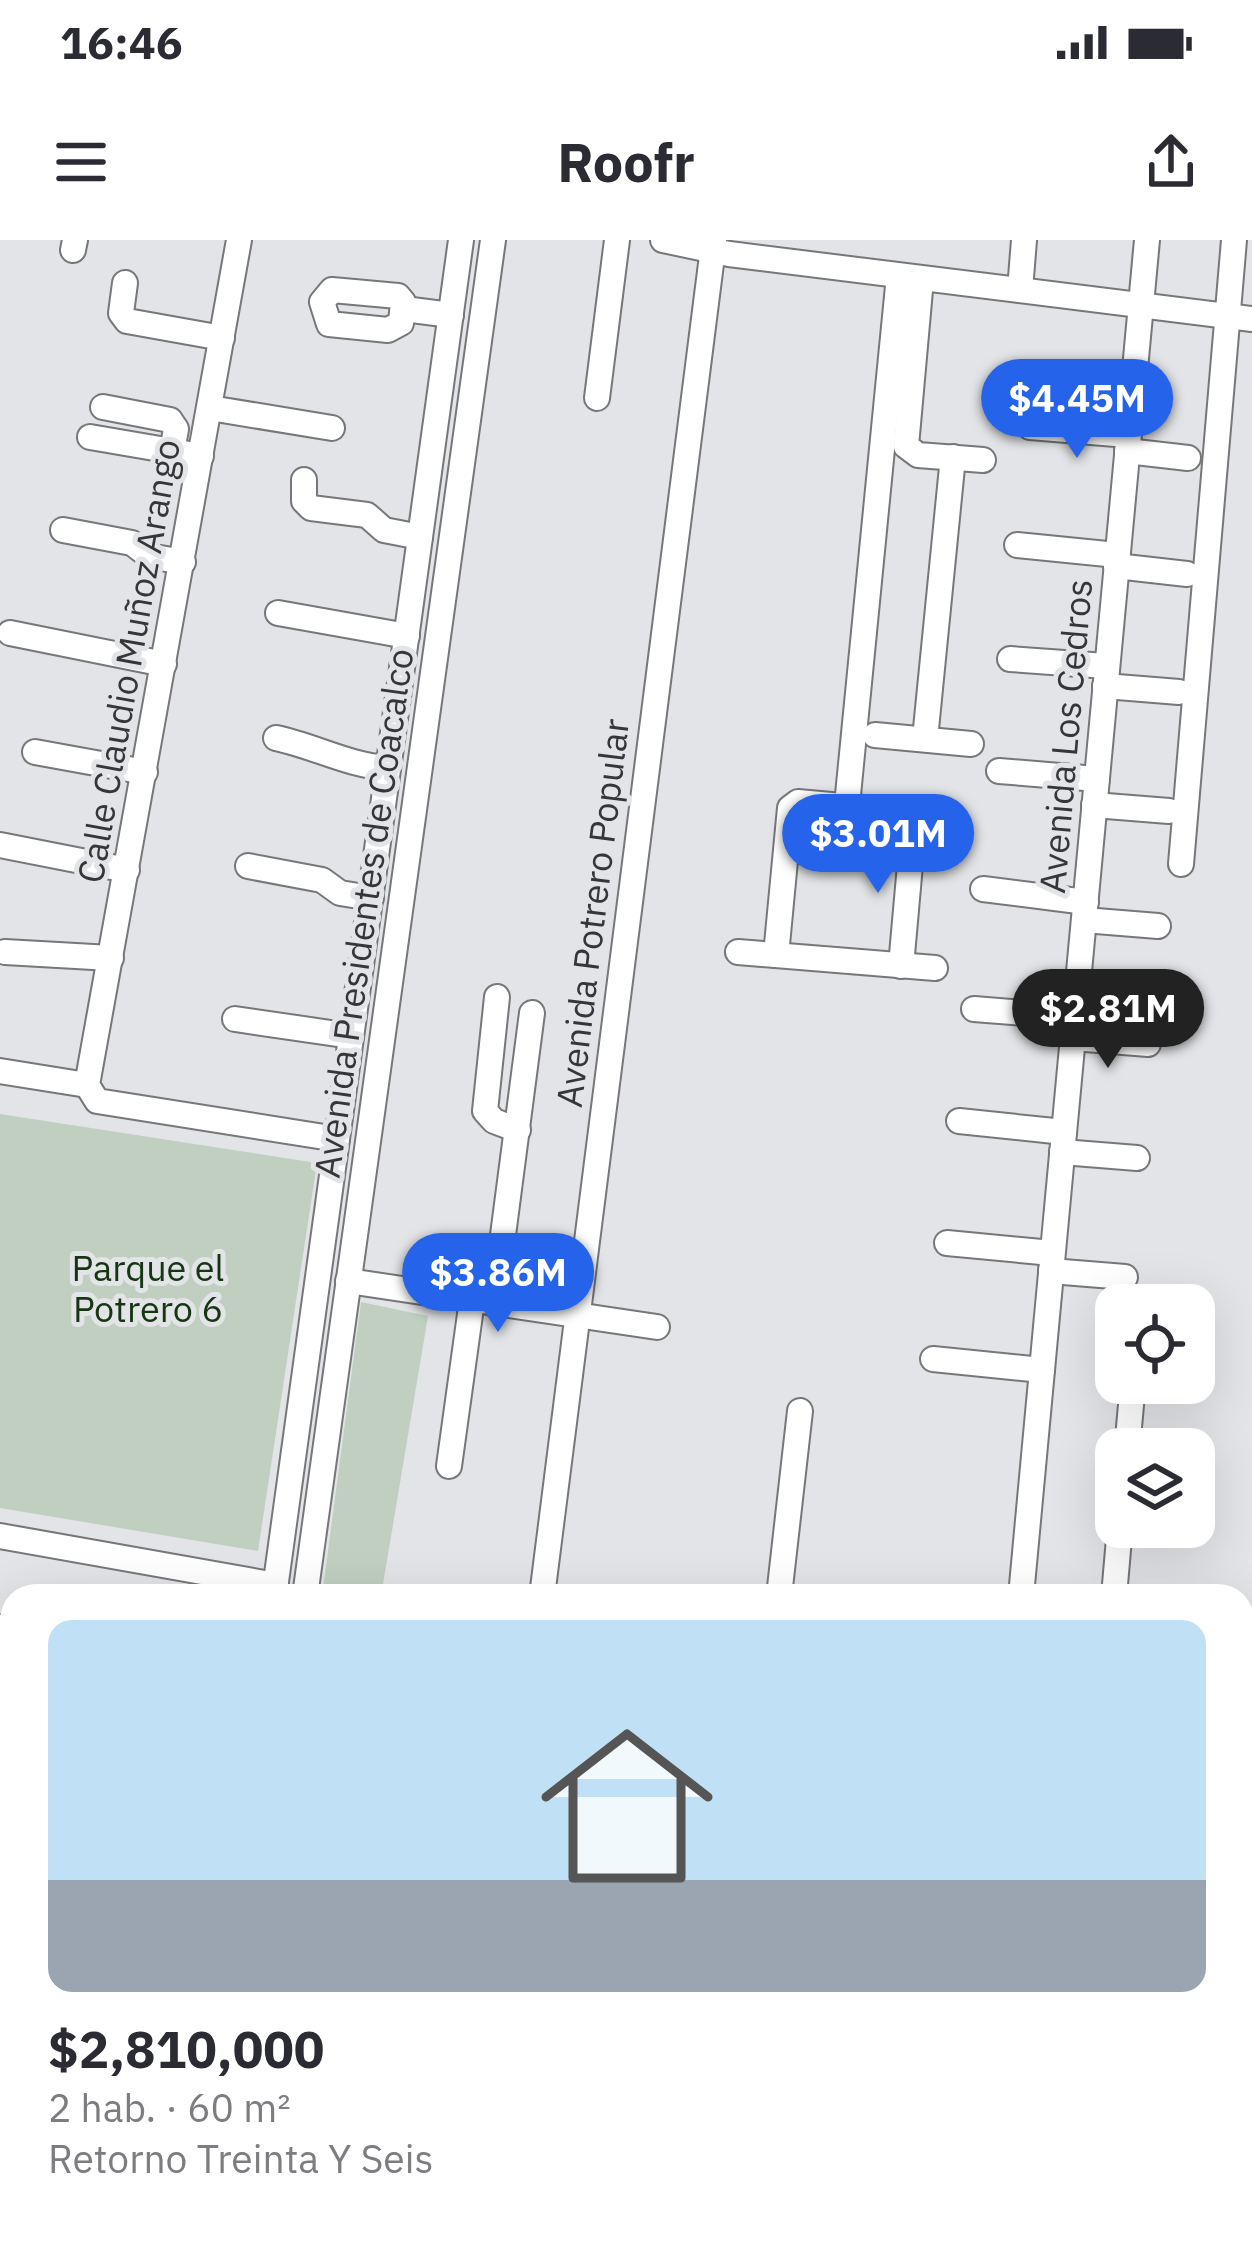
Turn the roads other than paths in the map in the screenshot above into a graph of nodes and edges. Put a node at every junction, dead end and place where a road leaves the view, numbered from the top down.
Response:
1 (239, 240) edge
2 (461, 240) edge
3 (493, 240) edge
4 (617, 240) edge
5 (663, 240) edge
6 (1024, 240) edge
7 (1148, 240) edge
8 (1234, 240) edge
9 (714, 244) edge
10 (805, 252) edge
11 (910, 277) junction
12 (125, 283) dead end
13 (1019, 290) junction
14 (1141, 306) junction
15 (404, 309) dead end
16 (451, 315) junction
17 (1240, 317) edge
18 (222, 338) junction
19 (597, 398) dead end
20 (104, 407) dead end
21 (210, 408) junction
22 (332, 428) dead end
23 (1030, 428) dead end
24 (90, 437) dead end
25 (1128, 443) junction
26 (172, 451) junction
27 (201, 456) junction
28 (953, 457) junction
29 (1189, 458) dead end
30 (982, 460) dead end
31 (304, 480) dead end
32 (63, 530) dead end
33 (420, 537) junction
34 (1017, 545) dead end
35 (1117, 561) junction
36 (182, 562) junction
37 (1187, 574) dead end
38 (278, 613) dead end
39 (10, 633) dead end
40 (407, 636) junction
41 (1010, 659) dead end
42 (164, 664) junction
43 (1106, 676) junction
44 (1179, 692) dead end
45 (874, 734) dead end
46 (276, 738) dead end
47 (925, 740) junction
48 (971, 744) dead end
49 (35, 752) dead end
50 (388, 768) junction
51 (999, 771) dead end
52 (145, 772) junction
53 (1096, 778) junction
54 (847, 805) junction
55 (1094, 805) junction
56 (1169, 811) dead end
57 (0, 845) edge
58 (1181, 864) dead end
59 (248, 866) dead end
60 (127, 870) junction
61 (983, 889) dead end
62 (370, 898) junction
63 (1085, 911) junction
64 (1158, 926) dead end
65 (5, 952) dead end
66 (738, 952) dead end
67 (776, 955) junction
68 (112, 958) junction
69 (901, 966) junction
70 (935, 968) dead end
71 (497, 997) dead end
72 (974, 1009) dead end
73 (532, 1013) dead end
74 (236, 1018) dead end
75 (1073, 1028) junction
76 (352, 1036) junction
77 (1148, 1044) dead end
78 (0, 1071) edge
79 (88, 1090) junction
80 (959, 1121) dead end
81 (518, 1130) junction
82 (338, 1139) junction
83 (1063, 1142) junction
84 (1137, 1158) dead end
85 (946, 1243) dead end
86 (1052, 1262) junction
87 (1126, 1277) dead end
88 (348, 1281) junction
89 (483, 1302) junction
90 (577, 1316) junction
91 (657, 1327) dead end
92 (933, 1359) dead end
93 (1042, 1370) junction
94 (303, 1385) junction
95 (333, 1389) junction
96 (800, 1411) dead end
97 (449, 1466) dead end
98 (2, 1536) edge
99 (1118, 1548) edge
100 (0, 1563) edge
101 (240, 1584) edge
102 (276, 1584) edge
103 (307, 1584) edge
104 (544, 1584) edge
105 (779, 1584) edge
106 (1022, 1584) edge
107 (1115, 1584) edge

1 - 18 street, Calle Claudio Muñoz Arango
2 - 16 street, Avenida Presidentes de Coacalco
3 - 88 street, Avenida Presidentes de Coacalco
4 - 19 street
5 - 9 street
6 - 13 street
7 - 14 street, Avenida Los Cedros
8 - 17 street
9 - 10 street
9 - 90 street, Avenida Potrero Popular
10 - 11 street
11 - 13 street
11 - 28 street
11 - 54 street
12 - 18 street
13 - 14 street
14 - 17 street
14 - 25 street, Avenida Los Cedros
15 - 16 street
16 - 33 street, Avenida Presidentes de Coacalco
17 - 58 street
18 - 21 street, Calle Claudio Muñoz Arango
20 - 26 street
21 - 22 street
21 - 27 street, Calle Claudio Muñoz Arango
23 - 25 street
24 - 26 street
25 - 29 street
25 - 35 street, Avenida Los Cedros
26 - 27 street
27 - 36 street, Calle Claudio Muñoz Arango
28 - 30 street
28 - 47 street
31 - 33 street
32 - 36 street
33 - 40 street, Avenida Presidentes de Coacalco
34 - 35 street
35 - 37 street
35 - 43 street, Avenida Los Cedros
36 - 42 street, Calle Claudio Muñoz Arango
38 - 40 street
39 - 42 street
40 - 50 street, Avenida Presidentes de Coacalco
41 - 43 street
42 - 52 street, Calle Claudio Muñoz Arango
43 - 44 street
43 - 53 street, Avenida Los Cedros
45 - 47 street
46 - 50 street
47 - 48 street
49 - 52 street
50 - 62 street, Avenida Presidentes de Coacalco
51 - 53 street
52 - 60 street, Calle Claudio Muñoz Arango
53 - 55 street, Avenida Los Cedros
54 - 67 street
54 - 69 street
55 - 56 street
55 - 63 street, Avenida Los Cedros
57 - 60 street
59 - 62 street
60 - 68 street, Calle Claudio Muñoz Arango
61 - 63 street
62 - 76 street, Avenida Presidentes de Coacalco
63 - 64 street
63 - 75 street, Avenida Los Cedros
65 - 68 street
66 - 67 street
67 - 69 street
68 - 79 street, Calle Claudio Muñoz Arango
69 - 70 street
71 - 81 street
72 - 75 street
73 - 81 street
74 - 76 street
75 - 77 street
75 - 83 street, Avenida Los Cedros
76 - 82 street, Avenida Presidentes de Coacalco
78 - 79 street
79 - 82 street
80 - 83 street
81 - 89 street
82 - 94 street, Avenida Presidentes de Coacalco
83 - 84 street
83 - 86 street, Avenida Los Cedros
85 - 86 street
86 - 87 street
86 - 93 street, Avenida Los Cedros
88 - 89 street
88 - 95 street, Avenida Presidentes de Coacalco
89 - 90 street
89 - 97 street
90 - 91 street
90 - 104 street, Avenida Potrero Popular
92 - 93 street
93 - 106 street, Avenida Los Cedros
94 - 95 street
94 - 102 street, Avenida Presidentes de Coacalco
95 - 103 street, Avenida Presidentes de Coacalco
96 - 105 street
98 - 100 street
98 - 101 street
99 - 107 street

